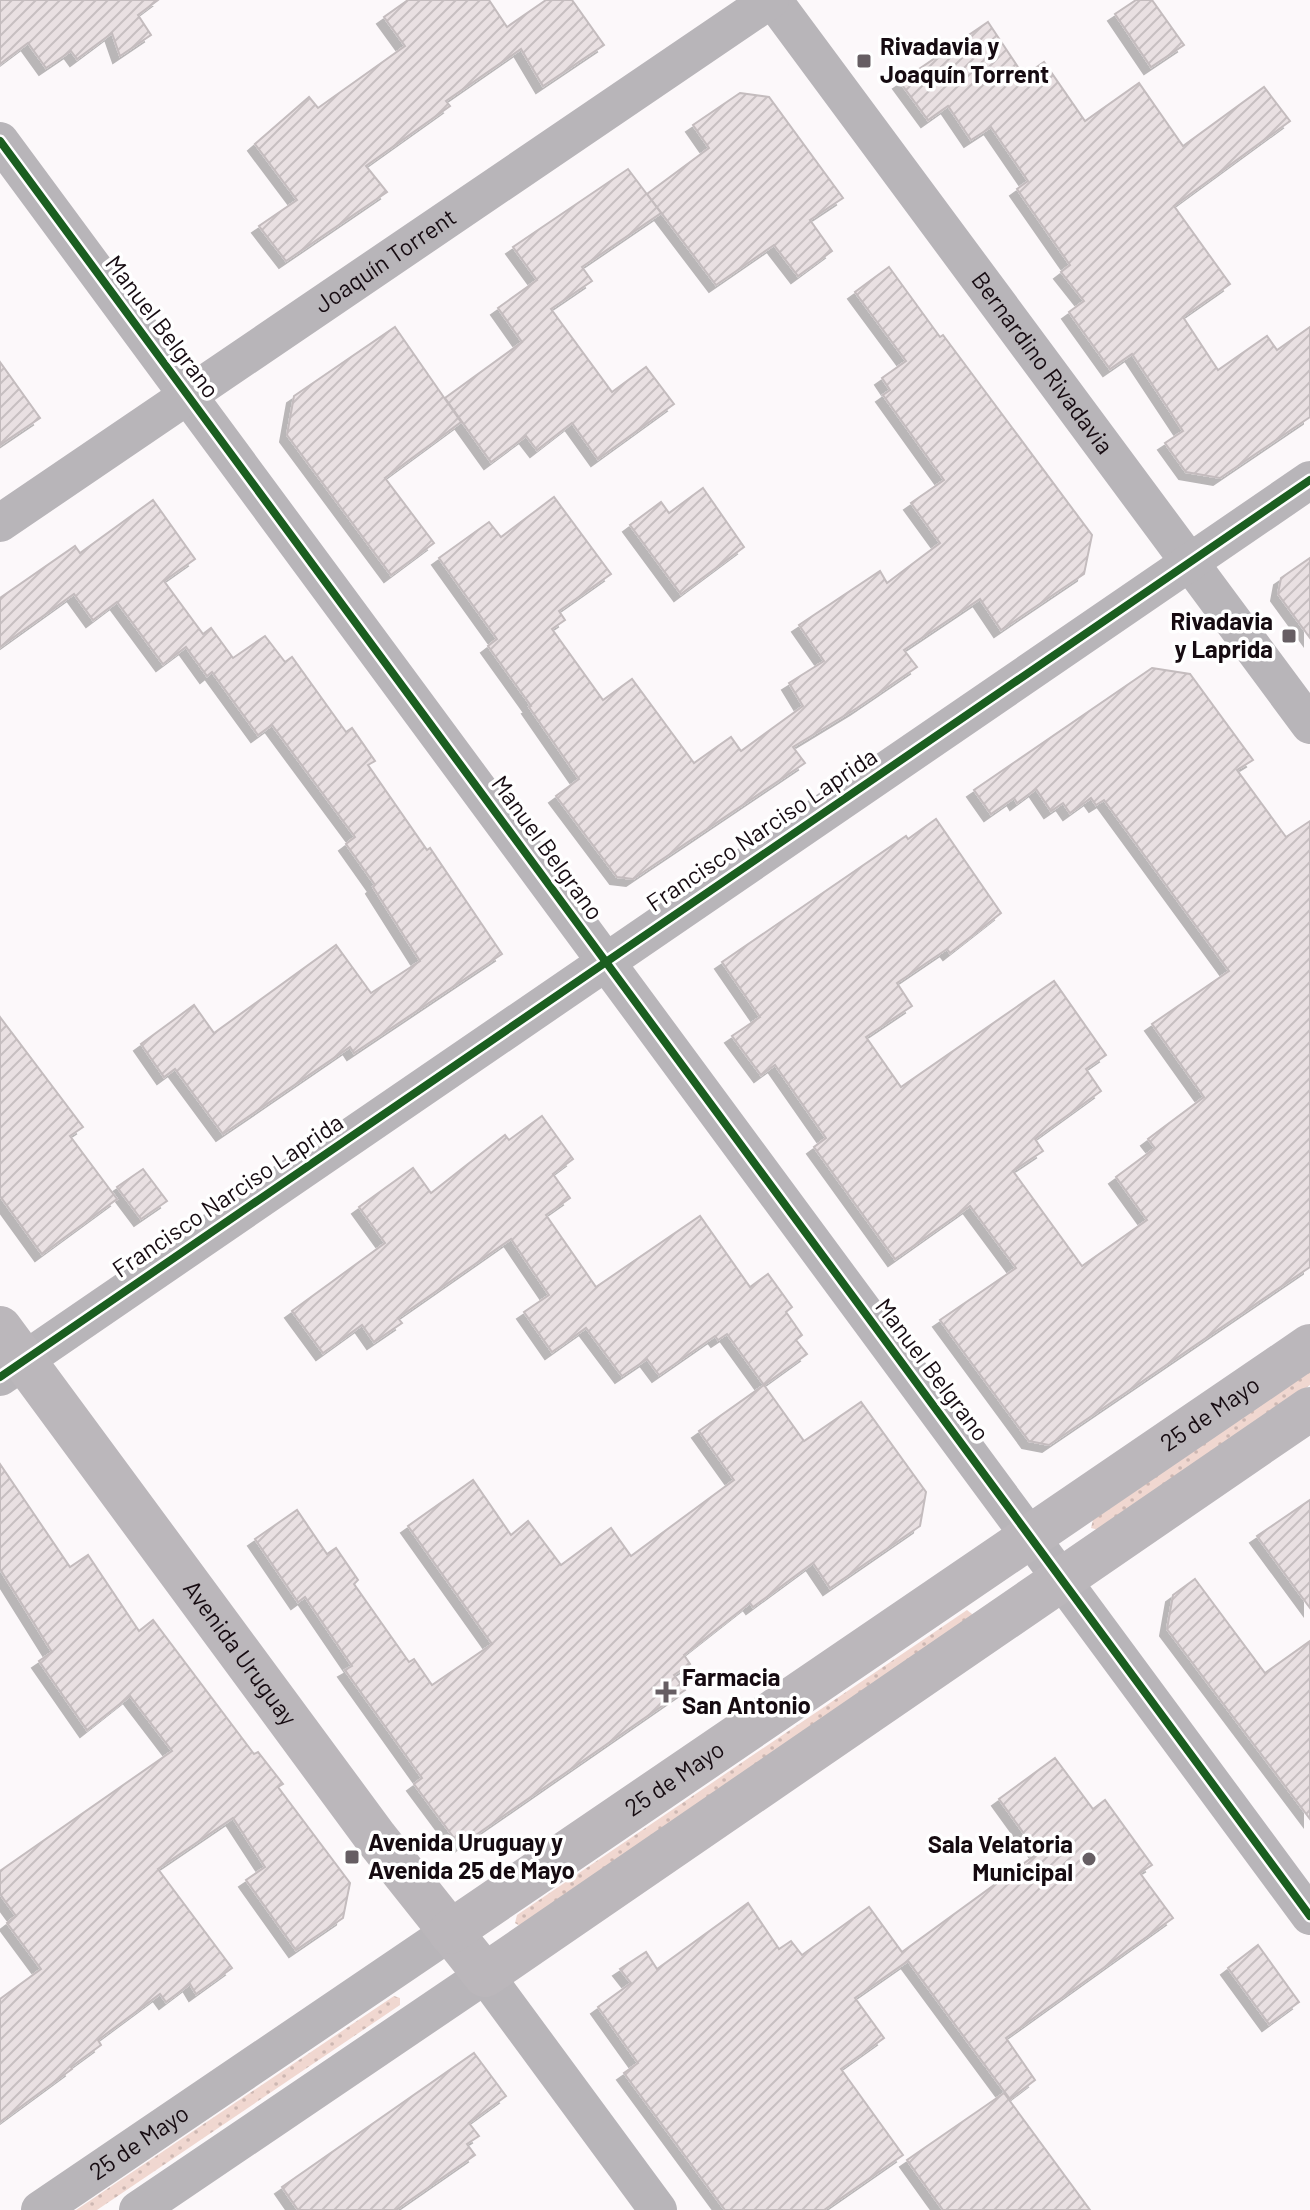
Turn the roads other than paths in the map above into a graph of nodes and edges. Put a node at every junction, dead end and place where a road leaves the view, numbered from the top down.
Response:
1 (772, 0) edge
2 (0, 141) edge
3 (188, 395) junction
4 (1310, 480) edge
5 (0, 523) edge
6 (1189, 563) junction
7 (1310, 725) edge
8 (606, 962) junction
9 (1310, 1346) edge
10 (8, 1355) edge
11 (1310, 1409) edge
12 (1031, 1537) junction
13 (1062, 1579) junction
14 (1310, 1916) edge
15 (450, 1932) junction
16 (485, 1975) junction
17 (40, 2210) edge
18 (138, 2210) edge
19 (658, 2210) edge

1 - 3 street, Joaquín Torrent
1 - 6 street, Bernardino Rivadavia
2 - 3 street, Manuel Belgrano
3 - 5 street, Joaquín Torrent
3 - 8 street, Manuel Belgrano
4 - 6 street, Francisco Narciso Laprida
6 - 7 street, Bernardino Rivadavia
6 - 8 street, Francisco Narciso Laprida
8 - 10 street, Francisco Narciso Laprida
8 - 12 street, Manuel Belgrano
9 - 12 main road, 25 de Mayo
10 - 15 main road, Avenida Uruguay
11 - 13 main road
12 - 13 street, Manuel Belgrano
12 - 15 main road, 25 de Mayo
13 - 14 street, Manuel Belgrano
13 - 16 main road
15 - 16 main road, Avenida Uruguay
15 - 17 street, 25 de Mayo
16 - 18 street
16 - 19 street

